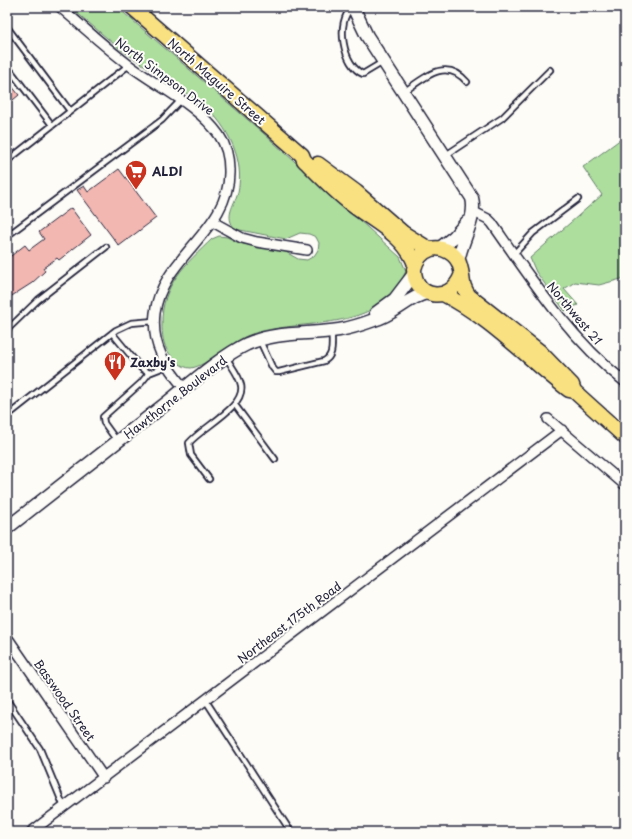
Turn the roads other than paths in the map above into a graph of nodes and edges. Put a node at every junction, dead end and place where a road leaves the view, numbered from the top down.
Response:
1 (60, 7) edge
2 (132, 7) edge
3 (353, 7) edge
4 (7, 27) edge
5 (383, 62) junction
6 (129, 65) junction
7 (7, 66) edge
8 (550, 70) dead end
9 (467, 82) dead end
10 (403, 92) junction
11 (180, 101) junction
12 (70, 111) junction
13 (52, 125) junction
14 (302, 155) junction
15 (446, 155) junction
16 (7, 161) edge
17 (578, 199) dead end
18 (472, 216) junction
19 (213, 222) junction
20 (7, 236) edge
21 (106, 247) dead end
22 (435, 249) junction
23 (307, 250) dead end
24 (514, 254) junction
25 (458, 260) junction
26 (414, 269) junction
27 (460, 276) junction
28 (427, 293) junction
29 (443, 294) junction
30 (154, 321) junction
31 (367, 321) junction
32 (7, 330) edge
33 (332, 330) junction
34 (112, 333) junction
35 (260, 340) junction
36 (226, 358) junction
37 (167, 366) junction
38 (149, 373) junction
39 (625, 382) edge
40 (185, 389) junction
41 (574, 391) junction
42 (234, 405) junction
43 (7, 416) edge
44 (548, 419) dead end
45 (562, 430) junction
46 (625, 437) edge
47 (117, 441) junction
48 (275, 459) dead end
49 (209, 479) dead end
50 (625, 485) edge
51 (7, 528) edge
52 (7, 637) edge
53 (7, 700) edge
54 (206, 700) junction
55 (104, 778) junction
56 (64, 807) junction
57 (31, 832) edge
58 (291, 832) edge

1 - 6 street, North Simpson Drive
2 - 14 main road, North Maguire Street
3 - 5 street
3 - 5 lane
4 - 12 lane
5 - 10 street
6 - 11 street, North Simpson Drive
6 - 12 lane
7 - 13 lane
8 - 15 lane
9 - 10 lane
10 - 15 street
11 - 19 street, North Simpson Drive
11 - 20 lane
12 - 13 lane
13 - 16 lane
14 - 22 main road, North Maguire Street
14 - 26 main road, North Maguire Street
15 - 18 street
17 - 24 lane
18 - 22 street
18 - 24 street, Northwest 21
18 - 25 street
19 - 23 street
19 - 30 street, North Simpson Drive
21 - 32 lane
22 - 25 main road
22 - 26 main road
24 - 39 street, Northwest 21
25 - 27 main road
26 - 28 main road
26 - 31 street, Hawthorne Boulevard
27 - 29 main road
27 - 41 main road
28 - 29 main road
28 - 31 street, Hawthorne Boulevard
29 - 41 main road
30 - 34 lane
30 - 37 street, North Simpson Drive
31 - 33 street, Hawthorne Boulevard
33 - 35 street, Hawthorne Boulevard
33 - 35 lane
34 - 38 lane
34 - 43 lane
35 - 36 street, Hawthorne Boulevard
36 - 40 street, Hawthorne Boulevard
36 - 42 lane
37 - 38 lane
37 - 40 street, North Simpson Drive
38 - 47 lane
40 - 47 street, Hawthorne Boulevard
41 - 46 main road
42 - 48 lane
42 - 49 lane
44 - 45 street
45 - 50 street
45 - 54 street, Northeast 175th Road
47 - 51 street, Hawthorne Boulevard
52 - 55 street, Basswood Street
53 - 56 lane
54 - 55 street, Northeast 175th Road
54 - 58 lane
55 - 56 street, Northeast 175th Road
56 - 57 street, Northeast 175th Road

